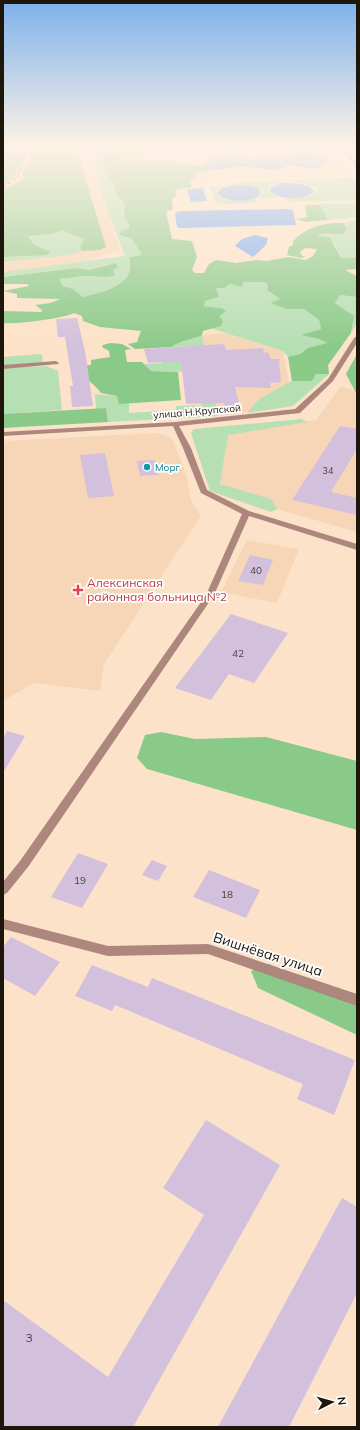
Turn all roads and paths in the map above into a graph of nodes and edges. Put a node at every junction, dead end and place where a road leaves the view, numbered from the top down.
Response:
1 (357, 338) edge
2 (56, 363) dead end
3 (3, 367) edge
4 (174, 424) junction
5 (3, 434) edge
6 (246, 513) junction
7 (357, 548) edge
8 (3, 890) edge
9 (3, 924) edge
10 (357, 1000) edge

1 - 4 street, улица Н.Крупской
2 - 3 street
4 - 5 street, улица Н.Крупской
4 - 6 street
6 - 7 street
6 - 8 street
9 - 10 street, Вишнёвая улица

